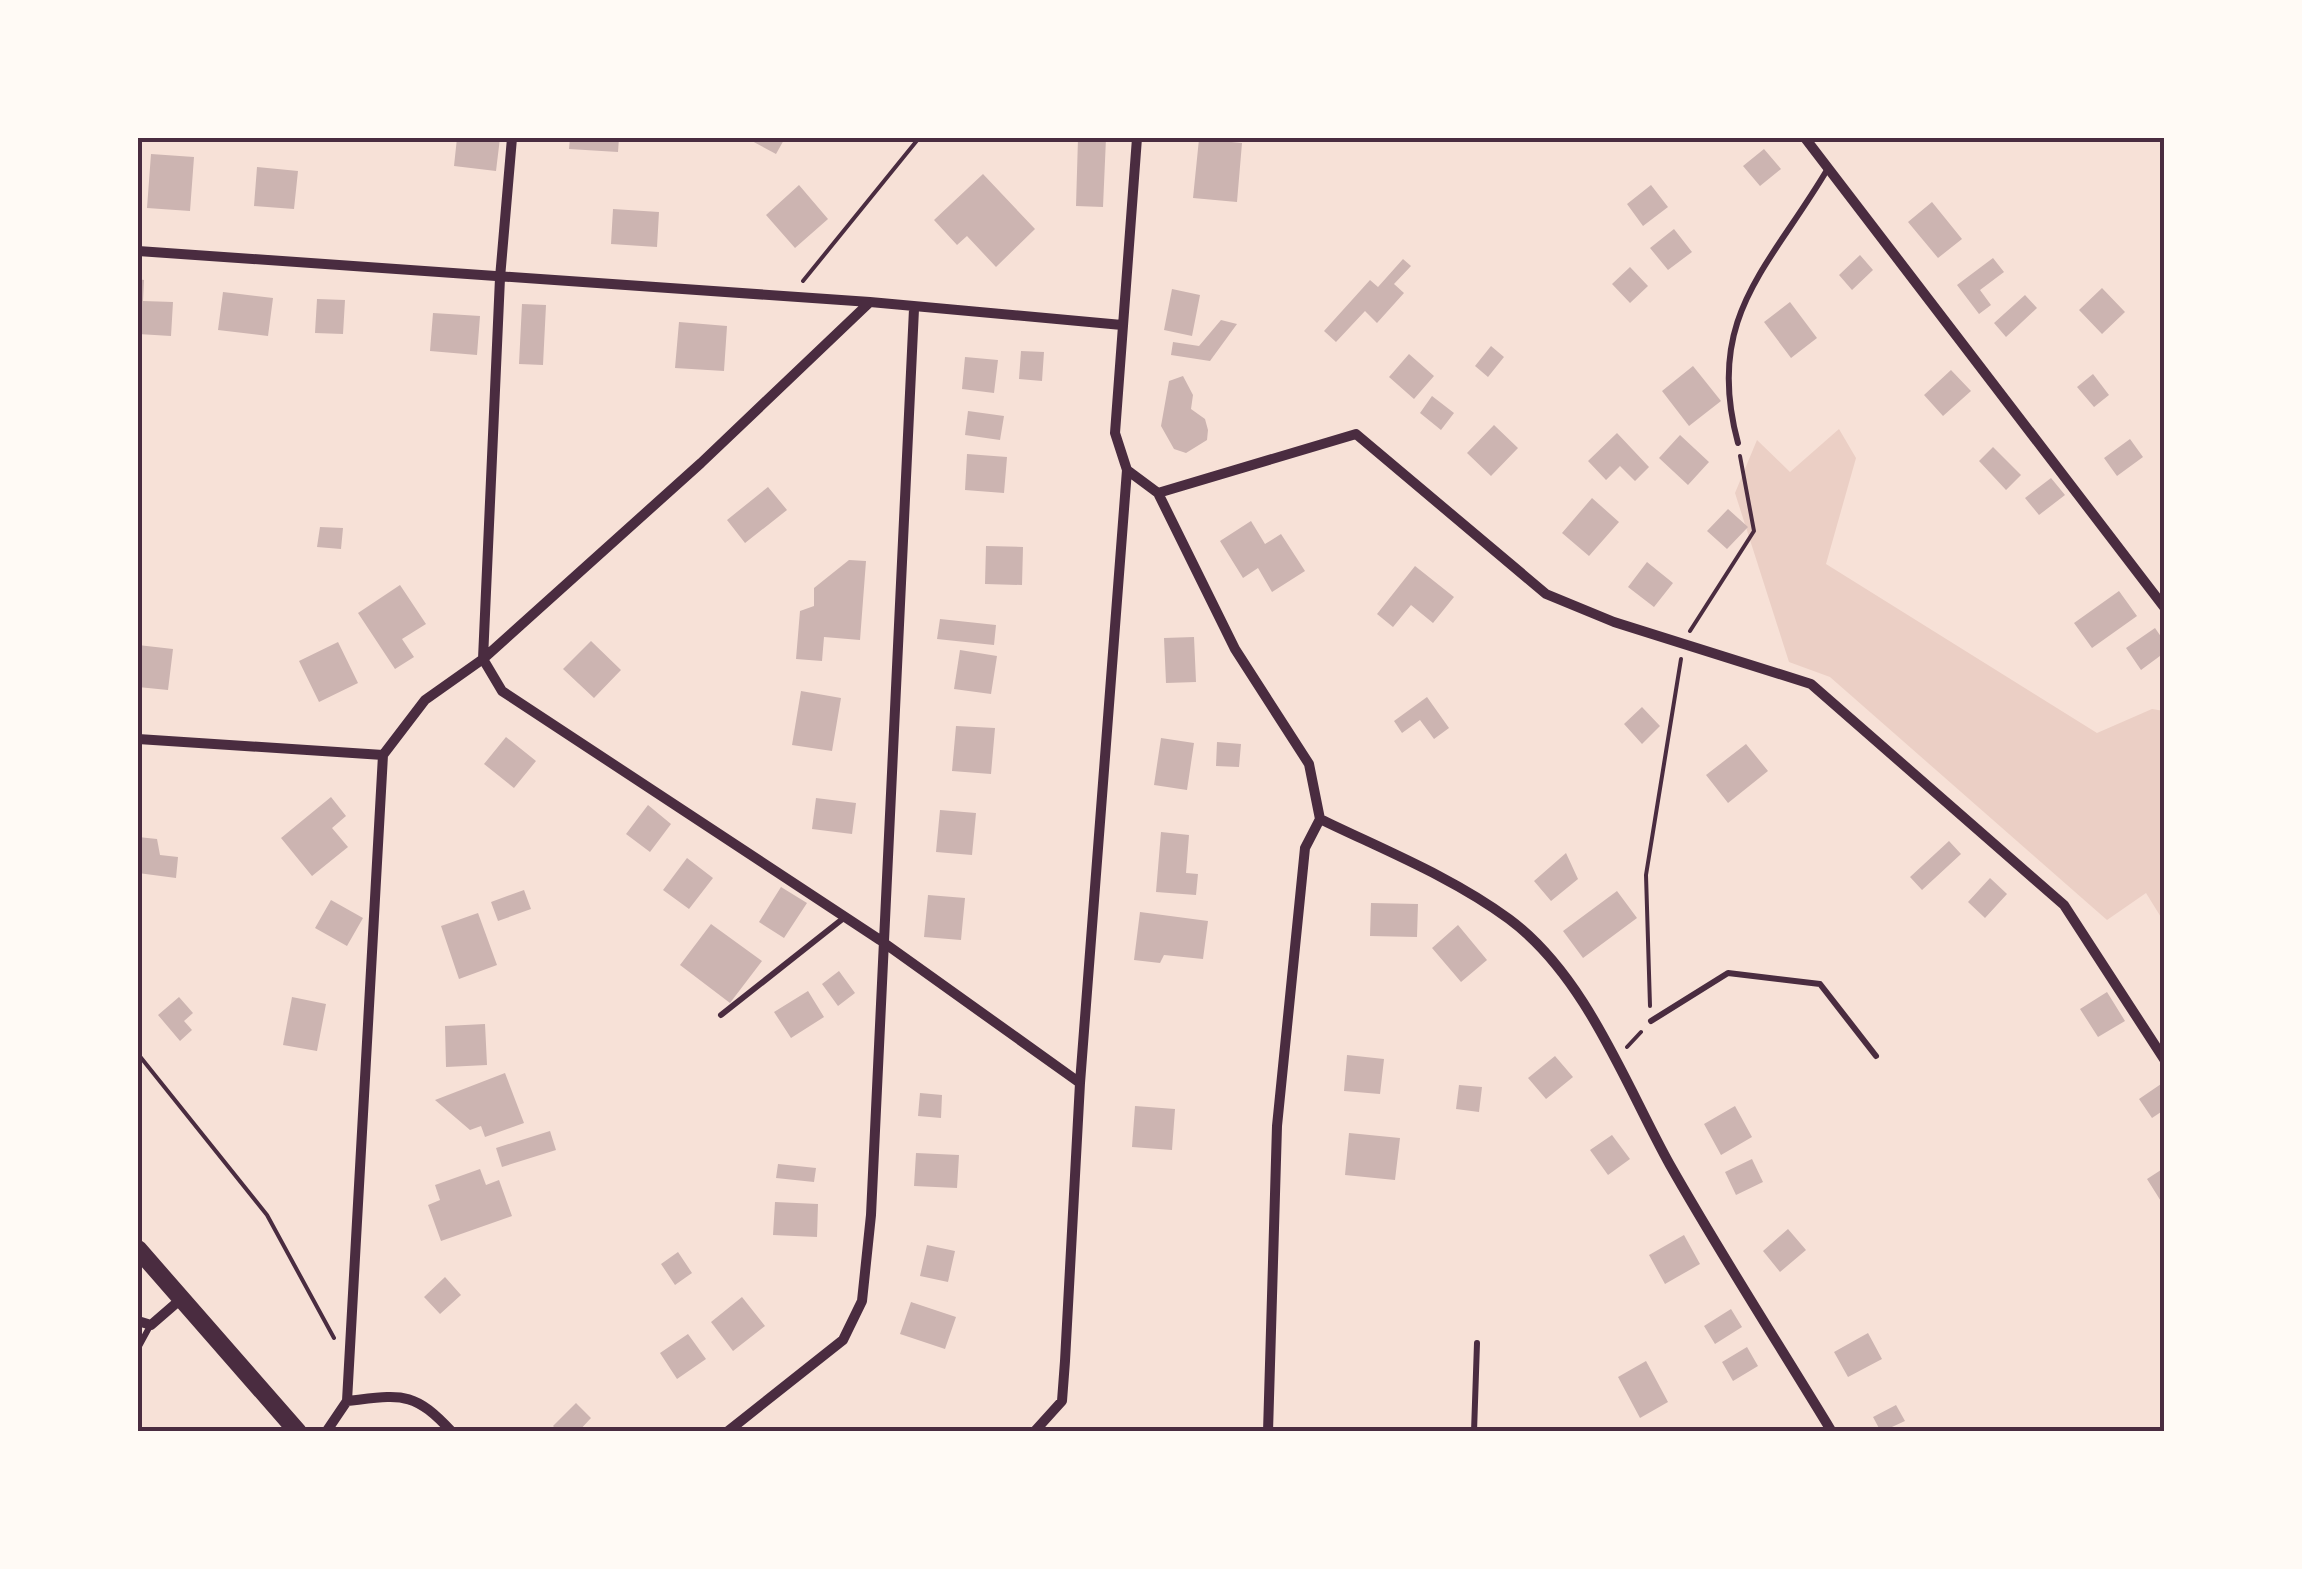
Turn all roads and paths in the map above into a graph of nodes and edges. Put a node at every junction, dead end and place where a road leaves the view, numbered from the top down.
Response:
1 (512, 138) edge
2 (919, 138) edge
3 (1137, 138) edge
4 (1804, 138) edge
5 (1827, 170) junction
6 (138, 252) edge
7 (500, 278) junction
8 (790, 297) junction
9 (870, 302) junction
10 (914, 309) junction
11 (1122, 325) junction
12 (1738, 442) joint
13 (1127, 470) junction
14 (1158, 494) junction
15 (2164, 607) edge
16 (1683, 644) junction
17 (483, 659) junction
18 (138, 738) edge
19 (384, 754) junction
20 (1320, 820) junction
21 (845, 917) junction
22 (880, 940) junction
23 (722, 1015) dead end
24 (1651, 1021) junction
25 (138, 1054) edge
26 (1876, 1056) dead end
27 (1617, 1057) junction
28 (2164, 1059) edge
29 (1080, 1083) junction
30 (138, 1249) edge
31 (181, 1299) junction
32 (138, 1321) edge
33 (151, 1325) junction
34 (1477, 1343) dead end
35 (138, 1348) edge
36 (347, 1359) junction
37 (348, 1401) junction
38 (298, 1432) edge
39 (326, 1432) edge
40 (452, 1432) edge
41 (727, 1432) edge
42 (1034, 1432) edge
43 (1268, 1432) edge
44 (1474, 1432) edge
45 (1832, 1432) edge

1 - 7 street
2 - 8 path
3 - 11 street
4 - 5 street
5 - 12 lane
5 - 15 street
6 - 7 street
7 - 8 street
7 - 17 street
8 - 9 street
9 - 10 street
9 - 17 street
10 - 11 street
10 - 22 street
11 - 13 street
12 - 16 path
13 - 14 street
13 - 29 street
14 - 16 street
14 - 20 street
16 - 24 path
16 - 28 street
17 - 19 street
17 - 21 street
18 - 19 street
19 - 36 street
20 - 27 street
20 - 43 street
21 - 22 street
21 - 23 lane
22 - 29 street
22 - 41 street
24 - 26 lane
24 - 27 path
25 - 36 path
27 - 45 street
29 - 42 street
30 - 31 main road
31 - 33 street
31 - 38 main road
32 - 33 street
33 - 35 lane
34 - 44 lane
36 - 37 street
37 - 39 street
37 - 40 street

